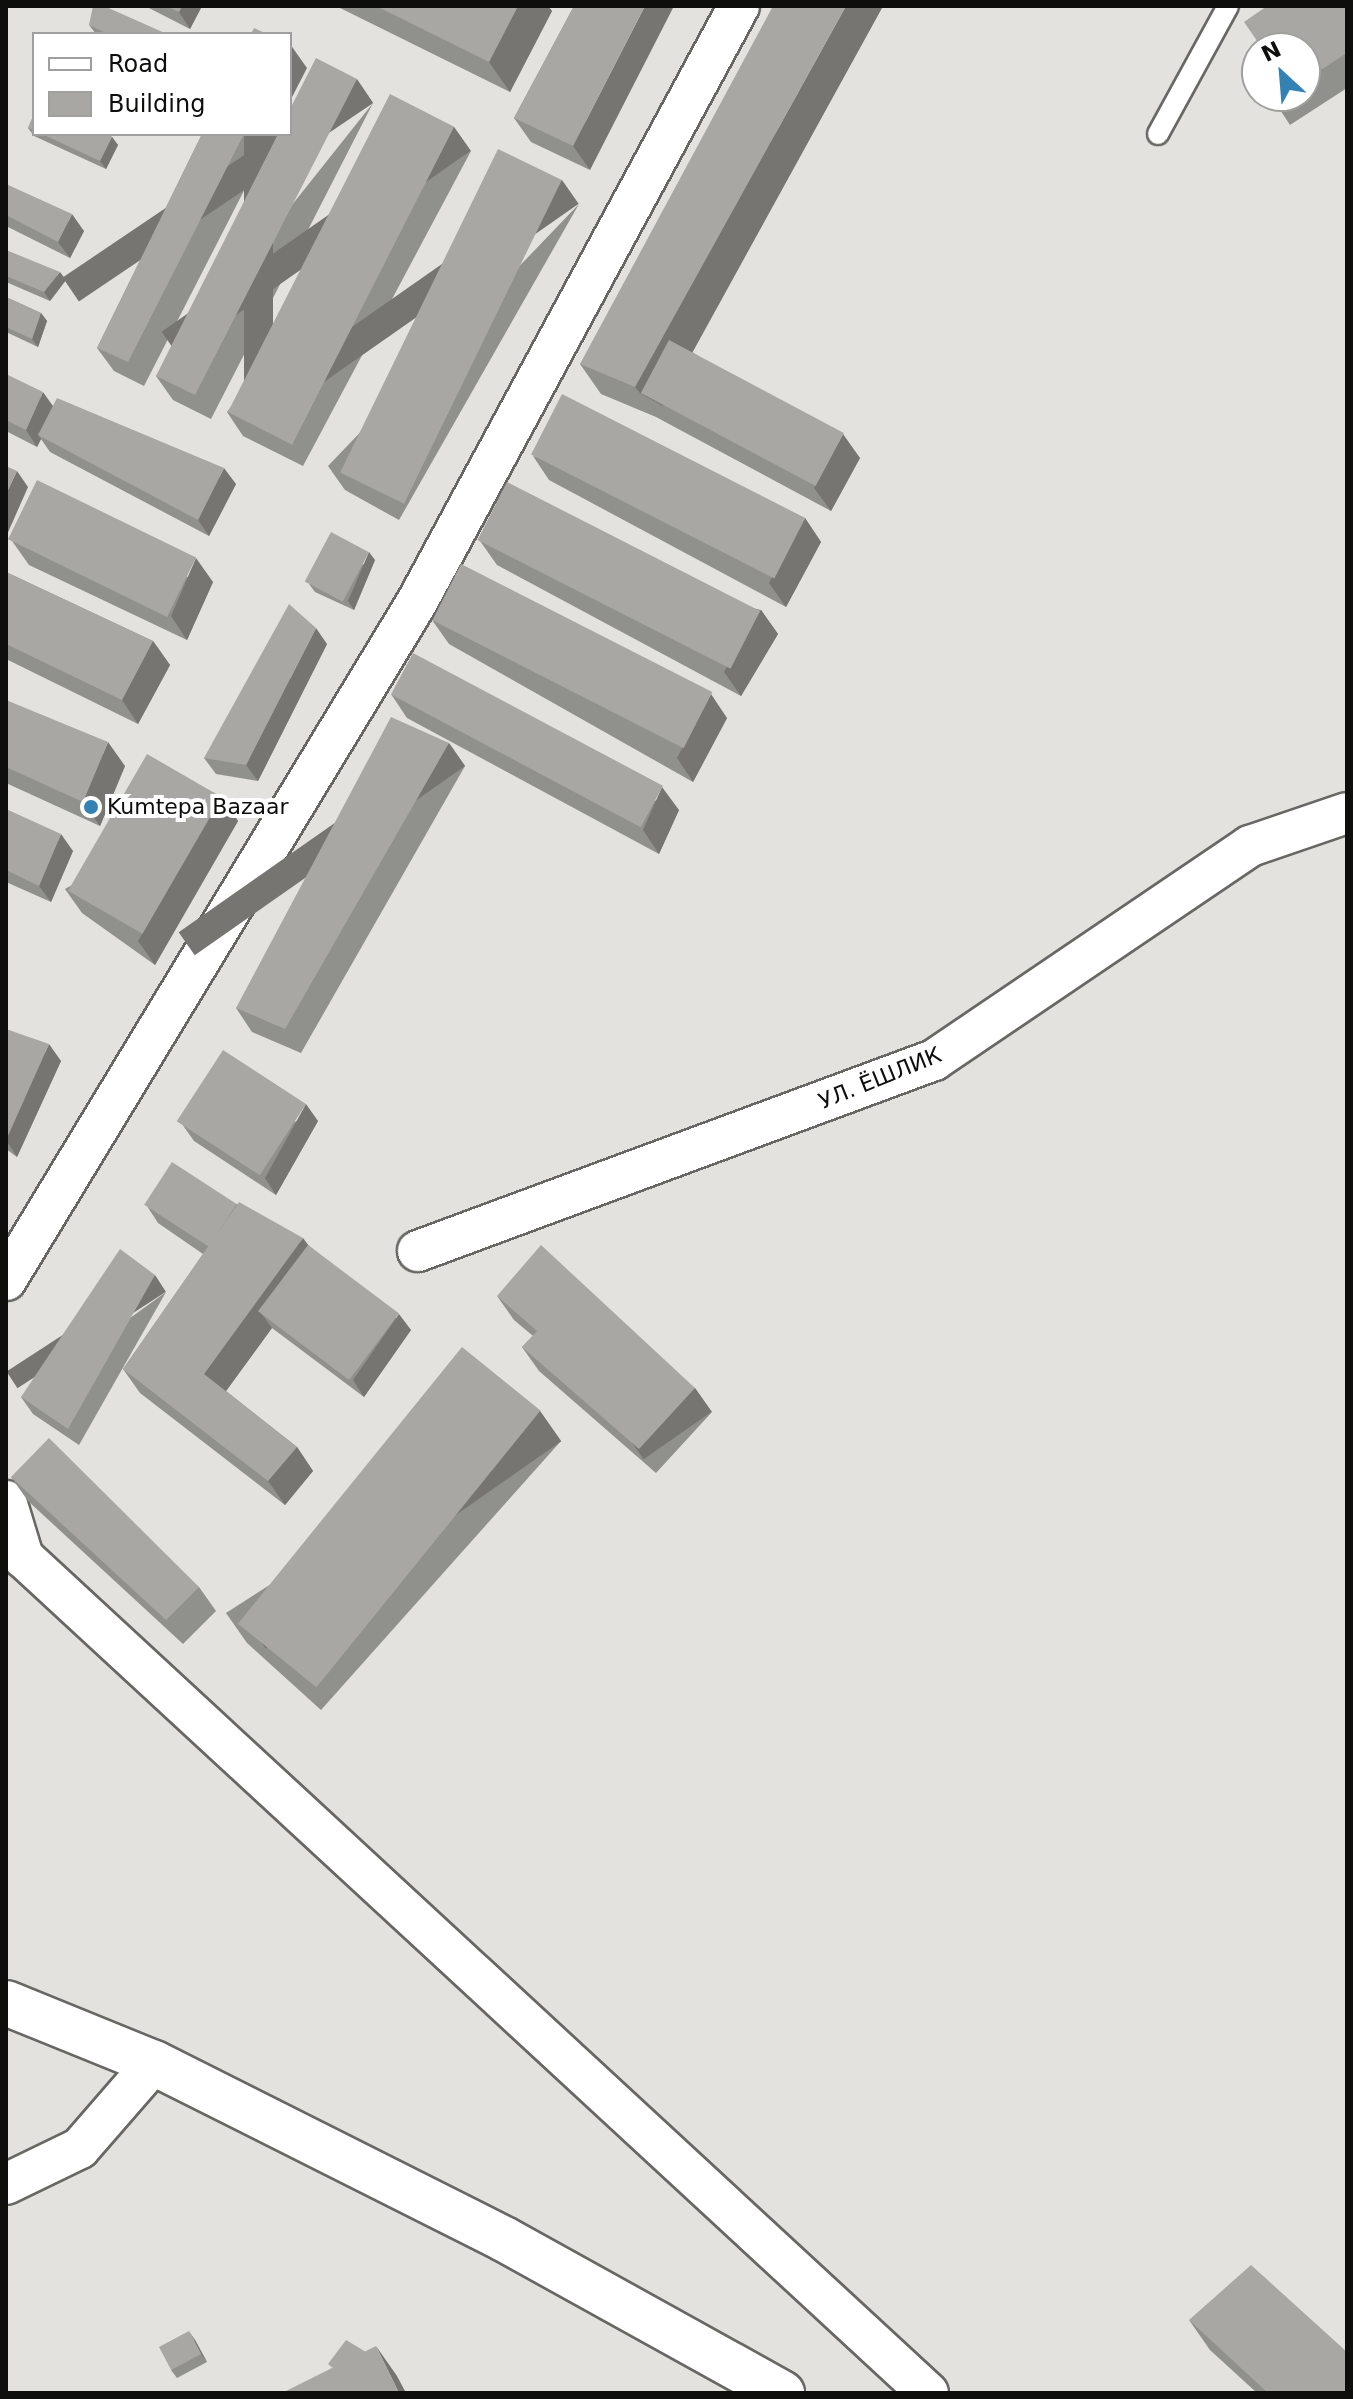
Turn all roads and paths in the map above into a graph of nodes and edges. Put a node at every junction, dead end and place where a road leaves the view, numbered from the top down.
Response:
1 (739, 6) edge
2 (1228, 6) edge
3 (1158, 134) dead end
4 (1347, 813) edge
5 (418, 1251) dead end
6 (6, 1280) edge
7 (6, 1501) edge
8 (6, 2003) edge
9 (154, 2063) junction
10 (6, 2184) edge
11 (782, 2393) edge
12 (928, 2393) edge

1 - 6 street
2 - 3 lane
4 - 5 street, УЛ. ЁШЛИК
7 - 12 street
8 - 9 main road
9 - 10 street
9 - 11 main road

